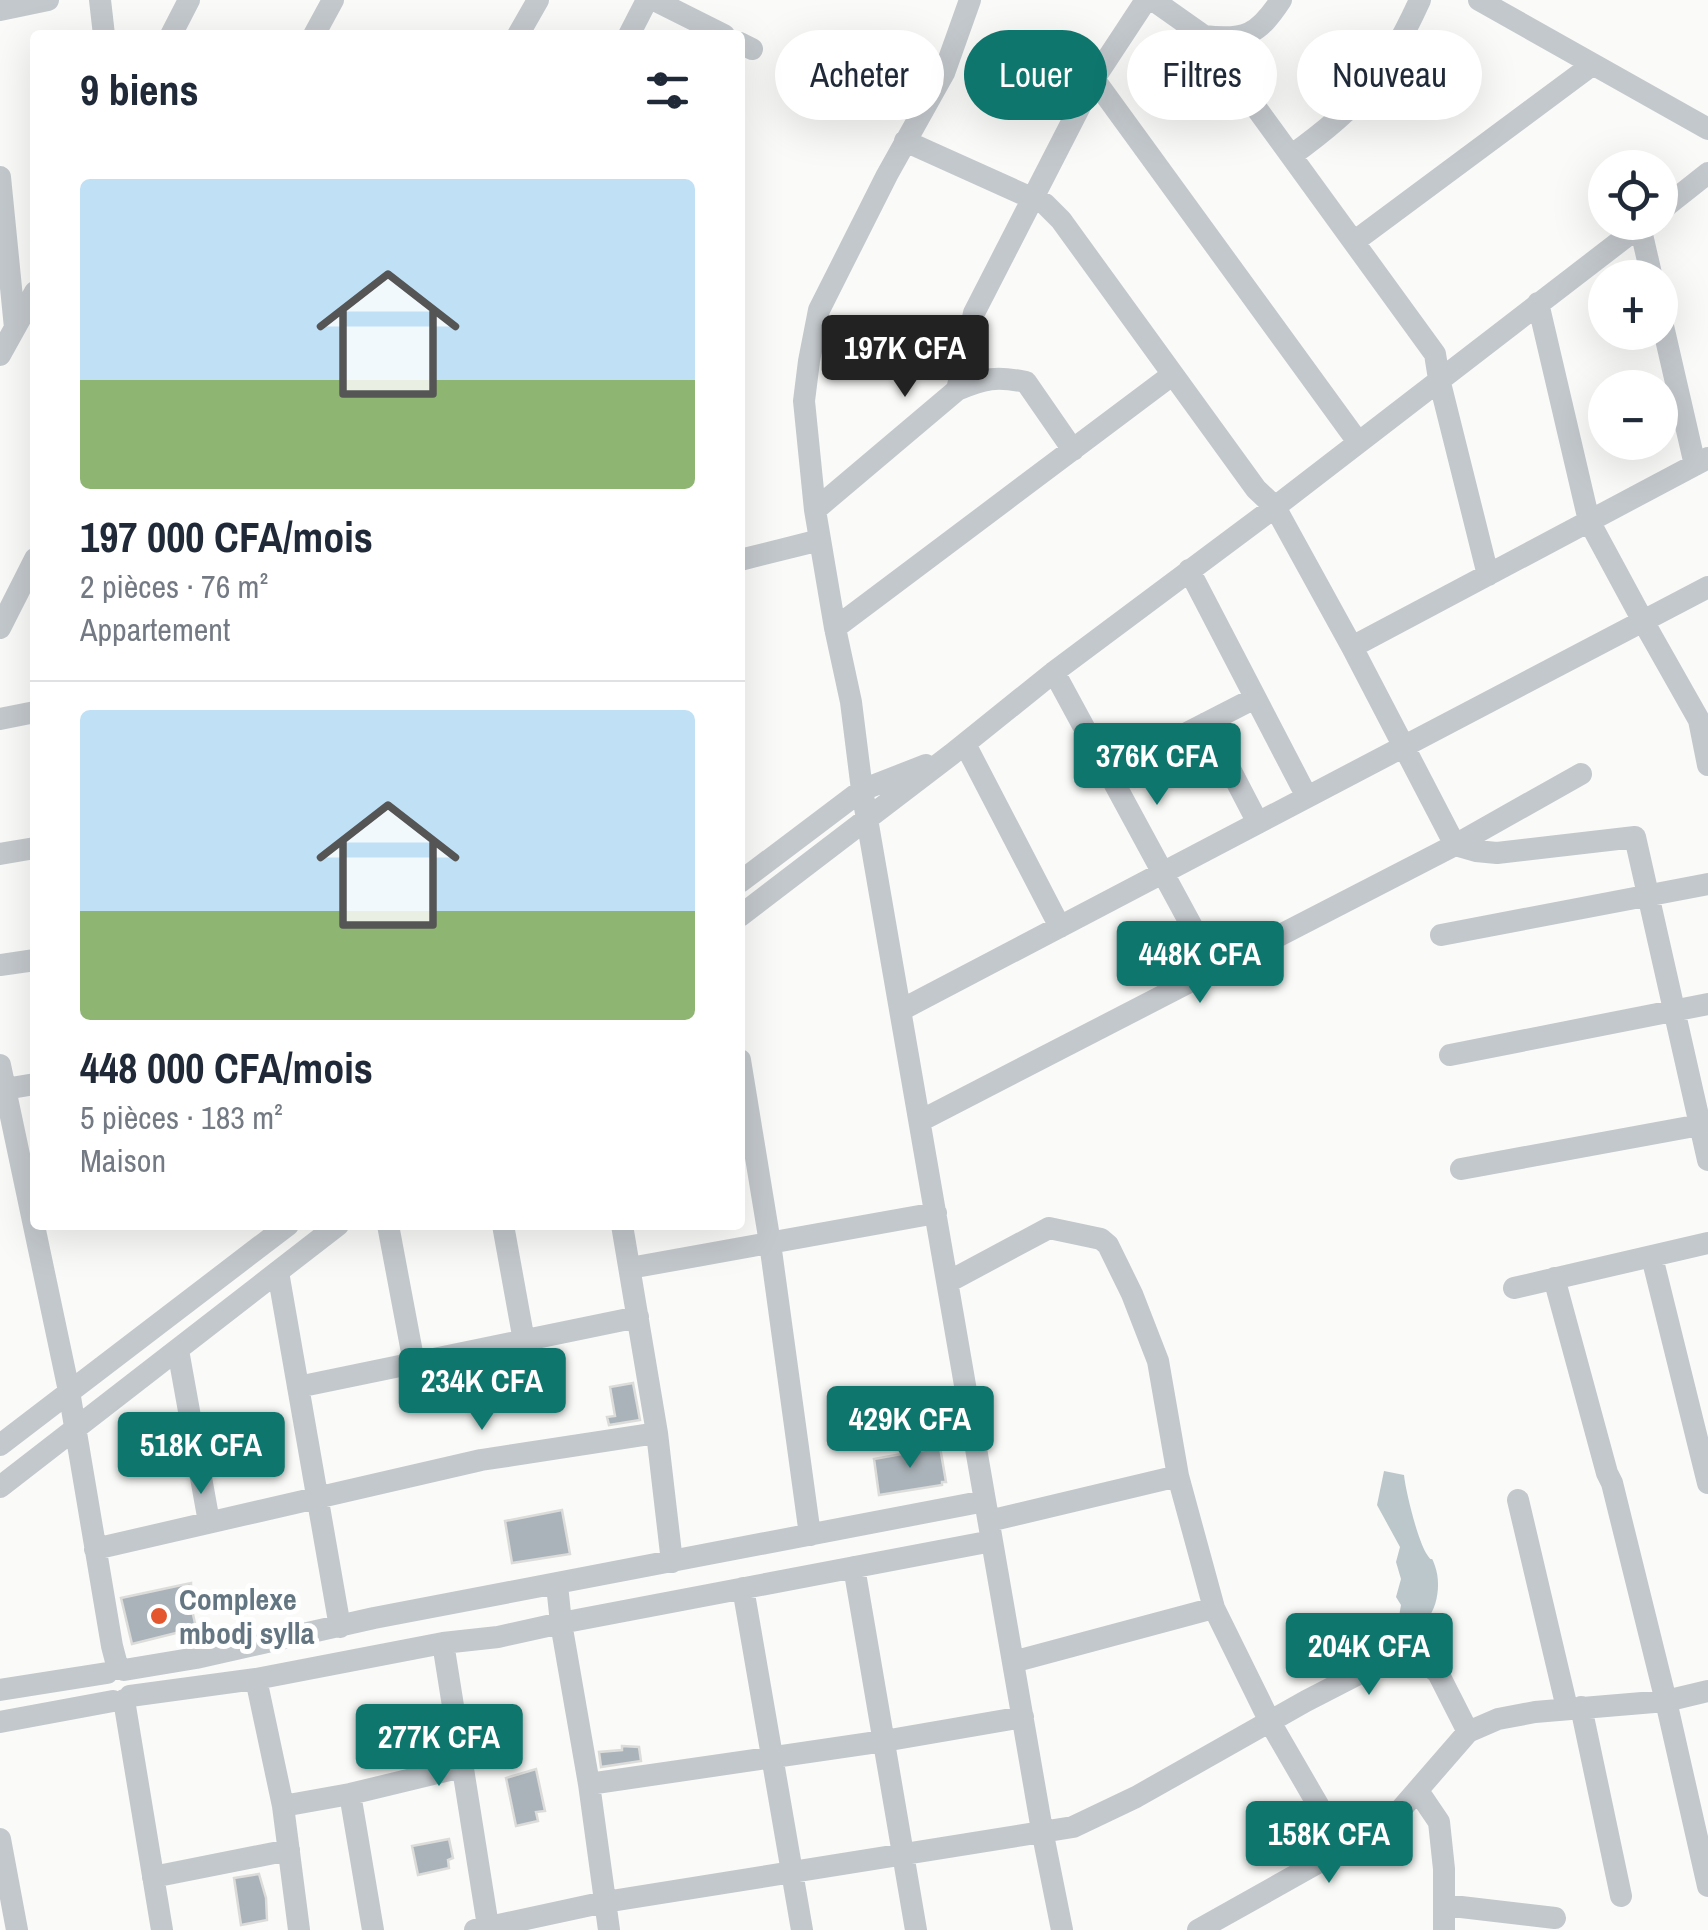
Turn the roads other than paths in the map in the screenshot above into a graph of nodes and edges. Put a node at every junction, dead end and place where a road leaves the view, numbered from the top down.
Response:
1 (48, 0) edge
2 (100, 0) edge
3 (189, 0) edge
4 (333, 0) edge
5 (538, 0) edge
6 (650, 0) edge
7 (970, 0) edge
8 (1150, 0) edge
9 (1281, 0) edge
10 (1420, 0) edge
11 (1479, 0) edge
12 (0, 10) edge
13 (103, 30) edge
14 (174, 30) edge
15 (317, 30) edge
16 (521, 30) edge
17 (632, 30) edge
18 (713, 30) edge
19 (1195, 30) edge
20 (1254, 30) edge
21 (1107, 61) edge
22 (1592, 64) junction
23 (1107, 97) edge
24 (1073, 120) edge
25 (1266, 120) edge
26 (1708, 129) edge
27 (906, 141) junction
28 (1292, 155) junction
29 (1708, 174) edge
30 (0, 177) edge
31 (1678, 197) edge
32 (1032, 198) junction
33 (1621, 240) edge
34 (1355, 241) junction
35 (30, 301) edge
36 (1538, 303) junction
37 (15, 328) junction
38 (1670, 350) edge
39 (0, 355) edge
40 (1172, 375) junction
41 (1440, 379) junction
42 (957, 390) junction
43 (1358, 442) junction
44 (1072, 450) junction
45 (1701, 462) edge
46 (1275, 507) junction
47 (815, 510) junction
48 (1589, 521) junction
49 (820, 540) junction
50 (745, 559) edge
51 (30, 569) edge
52 (1188, 570) junction
53 (1488, 575) junction
54 (1708, 587) edge
55 (1642, 621) junction
56 (0, 628) edge
57 (835, 628) junction
58 (1352, 647) junction
59 (1054, 672) junction
60 (1255, 698) junction
61 (30, 713) edge
62 (1703, 717) edge
63 (0, 718) edge
64 (1206, 723) junction
65 (1404, 746) junction
66 (959, 749) junction
67 (1708, 765) edge
68 (1108, 773) junction
69 (1581, 774) dead end
70 (862, 790) junction
71 (1307, 797) junction
72 (867, 818) junction
73 (1258, 822) junction
74 (1455, 844) junction
75 (30, 849) edge
76 (0, 854) edge
77 (1162, 873) junction
78 (745, 878) edge
79 (1708, 884) edge
80 (1649, 897) junction
81 (745, 912) edge
82 (1060, 927) junction
83 (1440, 935) dead end
84 (30, 961) edge
85 (0, 965) edge
86 (1215, 969) junction
87 (1708, 1004) edge
88 (901, 1010) junction
89 (1675, 1012) junction
90 (1450, 1055) dead end
91 (0, 1065) edge
92 (30, 1085) edge
93 (5, 1089) junction
94 (745, 1090) edge
95 (920, 1122) junction
96 (1700, 1124) junction
97 (1708, 1160) edge
98 (1461, 1169) dead end
99 (30, 1207) edge
100 (936, 1213) junction
101 (35, 1230) edge
102 (281, 1230) edge
103 (332, 1230) edge
104 (389, 1230) edge
105 (504, 1230) edge
106 (623, 1230) edge
107 (770, 1242) junction
108 (1708, 1243) edge
109 (1652, 1257) junction
110 (630, 1268) junction
111 (278, 1272) junction
112 (1554, 1278) junction
113 (948, 1282) junction
114 (1514, 1288) dead end
115 (638, 1318) junction
116 (524, 1341) junction
117 (178, 1350) junction
118 (414, 1363) junction
119 (298, 1387) junction
120 (69, 1391) junction
121 (76, 1430) junction
122 (657, 1433) junction
123 (0, 1445) edge
124 (1705, 1459) edge
125 (1178, 1476) junction
126 (1708, 1483) edge
127 (0, 1487) edge
128 (318, 1497) junction
129 (1518, 1500) dead end
130 (989, 1521) junction
131 (209, 1522) junction
132 (810, 1535) junction
133 (774, 1542) junction
134 (96, 1549) junction
135 (679, 1561) junction
136 (854, 1567) junction
137 (778, 1581) junction
138 (557, 1585) junction
139 (742, 1588) junction
140 (694, 1597) junction
141 (1214, 1608) junction
142 (374, 1618) junction
143 (561, 1622) junction
144 (340, 1628) junction
145 (443, 1644) junction
146 (374, 1657) junction
147 (1013, 1662) junction
148 (117, 1671) junction
149 (256, 1678) junction
150 (0, 1690) edge
151 (1708, 1692) edge
152 (122, 1699) junction
153 (1666, 1701) junction
154 (1574, 1708) junction
155 (1023, 1717) junction
156 (0, 1722) edge
157 (1270, 1722) junction
158 (1468, 1732) junction
159 (884, 1741) junction
160 (772, 1758) junction
161 (462, 1768) junction
162 (589, 1784) junction
163 (1418, 1792) junction
164 (350, 1794) junction
165 (282, 1806) junction
166 (1042, 1830) junction
167 (0, 1839) edge
168 (1342, 1848) junction
169 (288, 1850) junction
170 (903, 1854) junction
171 (792, 1872) junction
172 (153, 1877) junction
173 (1708, 1886) edge
174 (1620, 1896) dead end
175 (604, 1902) junction
176 (1444, 1905) junction
177 (1555, 1918) dead end
178 (1214, 1926) edge
179 (482, 1928) edge
180 (17, 1930) edge
181 (162, 1930) edge
182 (299, 1930) edge
183 (372, 1930) edge
184 (609, 1930) edge
185 (802, 1930) edge
186 (916, 1930) edge
187 (1062, 1930) edge
188 (1444, 1930) edge

1 - 12 street
2 - 13 street
3 - 14 street
4 - 15 street
5 - 16 street
6 - 17 street
6 - 18 street
7 - 27 street
8 - 19 street
8 - 21 street
9 - 20 street
10 - 28 street
11 - 22 street
22 - 26 street
22 - 34 street
23 - 43 street
24 - 32 street
25 - 28 street
27 - 32 street
27 - 47 street
28 - 34 street
29 - 31 street
30 - 37 street
32 - 40 street
32 - 42 street
33 - 36 street
34 - 41 street
35 - 37 street
36 - 41 street
36 - 48 street
37 - 39 street
38 - 45 street
40 - 44 street
40 - 46 street
41 - 43 street
41 - 53 street
42 - 44 street
42 - 47 street
43 - 46 street
44 - 57 street
45 - 48 street
46 - 52 street
46 - 58 street
47 - 49 street
48 - 53 street
48 - 55 street
49 - 50 street
49 - 57 street
51 - 56 street
52 - 59 street
52 - 60 street
53 - 58 street
54 - 55 street
55 - 62 street
55 - 65 street
57 - 70 street
58 - 65 street
59 - 66 street
59 - 68 street
60 - 64 street
60 - 71 street
61 - 63 street
62 - 67 street
64 - 68 street
64 - 73 street
65 - 71 street
65 - 74 street
66 - 70 street
66 - 72 street
66 - 82 street
68 - 77 street
69 - 74 street
70 - 72 street
70 - 78 street
71 - 73 street
72 - 81 street
72 - 88 street
73 - 77 street
74 - 80 street
74 - 86 street
75 - 76 street
77 - 82 street
77 - 86 street
79 - 80 street
80 - 83 street
80 - 89 street
82 - 88 street
84 - 85 street
86 - 95 street
87 - 89 street
88 - 95 street
89 - 90 street
89 - 96 street
91 - 93 street
92 - 93 street
93 - 99 street
94 - 107 street
95 - 100 street
96 - 97 street
96 - 98 street
100 - 107 street
100 - 113 street
101 - 120 street
102 - 120 street
103 - 111 street
104 - 118 street
105 - 116 street
106 - 110 street
107 - 110 street
107 - 132 street
108 - 109 street
109 - 112 street
109 - 124 street
110 - 115 street
111 - 117 street
111 - 119 street
112 - 114 street
112 - 153 street
113 - 125 street
113 - 130 street
115 - 116 street
115 - 122 street
116 - 118 street
117 - 121 street
117 - 131 street
118 - 119 street
119 - 128 street
120 - 121 street
120 - 123 street
121 - 127 street
121 - 134 street
122 - 128 street
122 - 135 street
124 - 126 street
125 - 130 street
125 - 141 street
128 - 131 street
128 - 144 street
129 - 154 street
130 - 132 street
130 - 136 street
130 - 147 street
131 - 134 street
132 - 133 street
133 - 135 street
133 - 137 street
134 - 148 street
135 - 138 street
135 - 140 street
136 - 137 street
136 - 159 street
137 - 139 street
138 - 142 street
138 - 143 street
139 - 140 street
139 - 160 street
140 - 143 street
141 - 147 street
141 - 157 street
142 - 144 street
142 - 146 street
143 - 145 street
143 - 162 street
144 - 148 street
145 - 146 street
145 - 161 street
146 - 149 street
147 - 155 street
148 - 150 street
148 - 152 street
149 - 152 street
149 - 165 street
151 - 153 street
152 - 156 street
152 - 172 street
153 - 154 street
153 - 173 street
154 - 158 street
154 - 174 street
155 - 159 street
155 - 166 street
157 - 158 street
157 - 166 street
157 - 168 street
158 - 163 street
159 - 160 street
159 - 170 street
160 - 162 street
160 - 171 street
161 - 164 street
161 - 179 street
162 - 175 street
163 - 168 street
163 - 176 street
164 - 165 street
164 - 183 street
165 - 169 street
166 - 170 street
166 - 187 street
167 - 180 street
168 - 178 street
169 - 172 street
169 - 182 street
170 - 171 street
170 - 186 street
171 - 175 street
171 - 185 street
172 - 181 street
175 - 179 street
175 - 184 street
176 - 177 street
176 - 188 street

